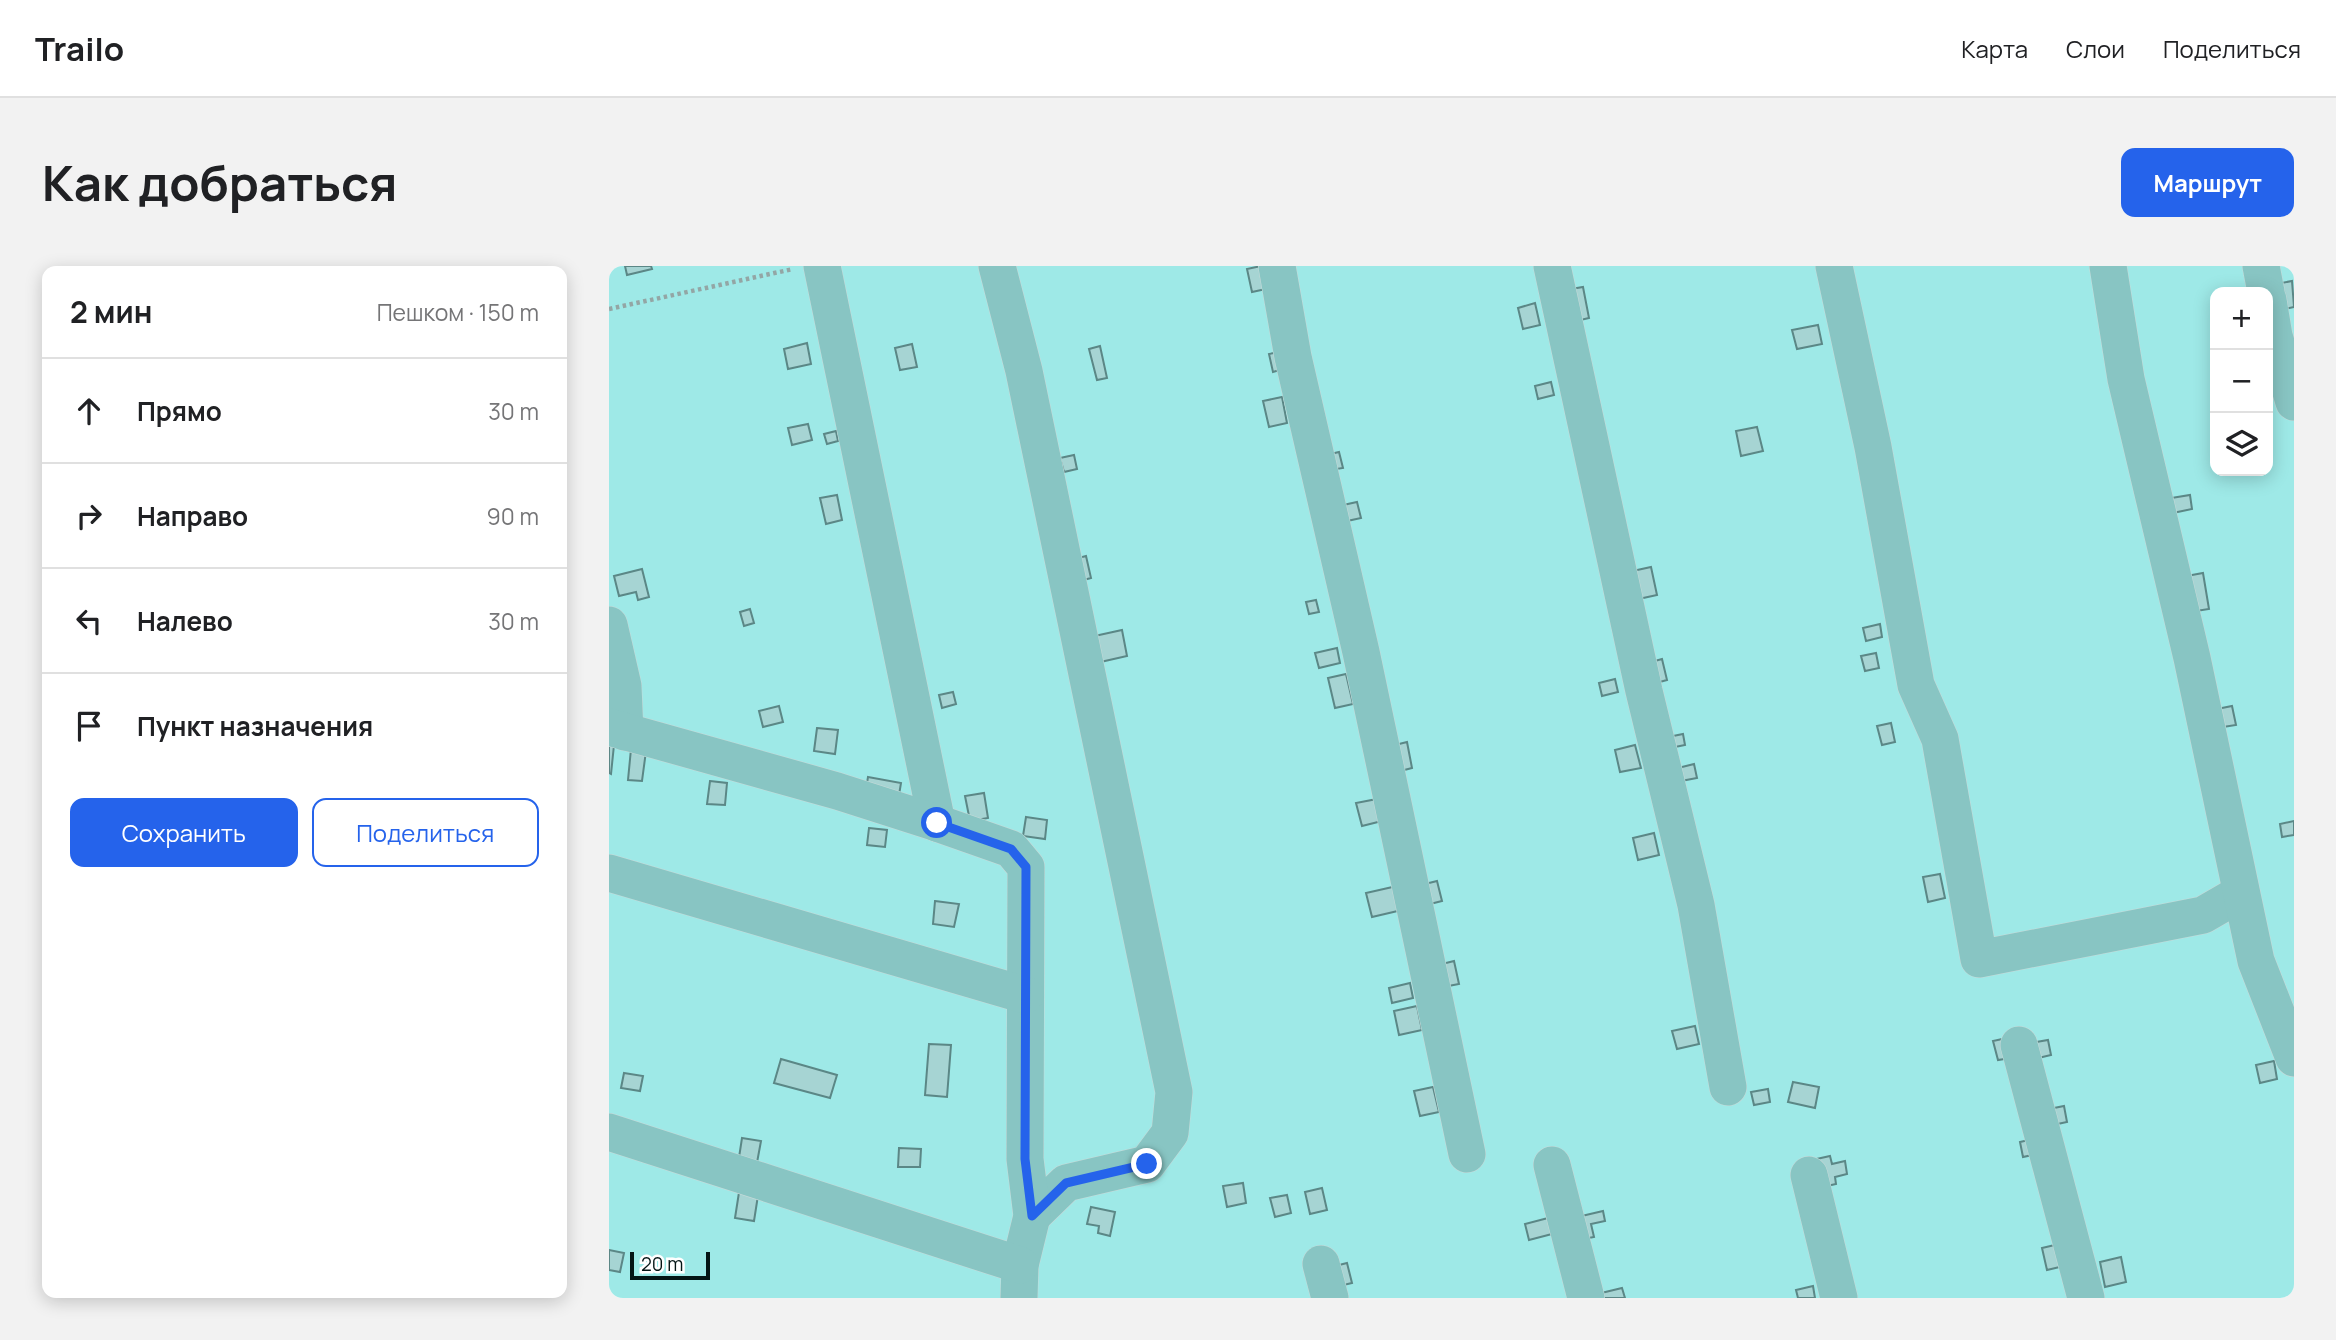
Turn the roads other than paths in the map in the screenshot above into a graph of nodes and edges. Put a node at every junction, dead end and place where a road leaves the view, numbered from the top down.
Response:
1 (822, 266) edge
2 (997, 266) edge
3 (1277, 266) edge
4 (1552, 266) edge
5 (1834, 266) edge
6 (2108, 266) edge
7 (2261, 266) edge
8 (2265, 287) edge
9 (2273, 330) edge
10 (2294, 402) edge
11 (609, 625) edge
12 (617, 730) edge
13 (937, 823) junction
14 (609, 873) edge
15 (2241, 893) junction
16 (1025, 995) junction
17 (2019, 1045) dead end
18 (2294, 1058) edge
19 (1728, 1087) dead end
20 (609, 1132) edge
21 (1467, 1154) dead end
22 (1552, 1164) dead end
23 (1809, 1175) dead end
24 (1032, 1216) junction
25 (1019, 1282) edge
26 (1586, 1298) edge
27 (1839, 1298) edge
28 (2086, 1298) edge

1 - 13 lane
2 - 24 lane
3 - 21 lane
4 - 19 lane
5 - 15 lane
6 - 15 lane
7 - 8 lane
9 - 10 lane
11 - 12 lane
12 - 13 lane
13 - 16 lane
14 - 16 lane
15 - 18 lane
16 - 24 lane
17 - 28 lane
20 - 25 lane
22 - 26 lane
23 - 27 lane
24 - 25 lane

